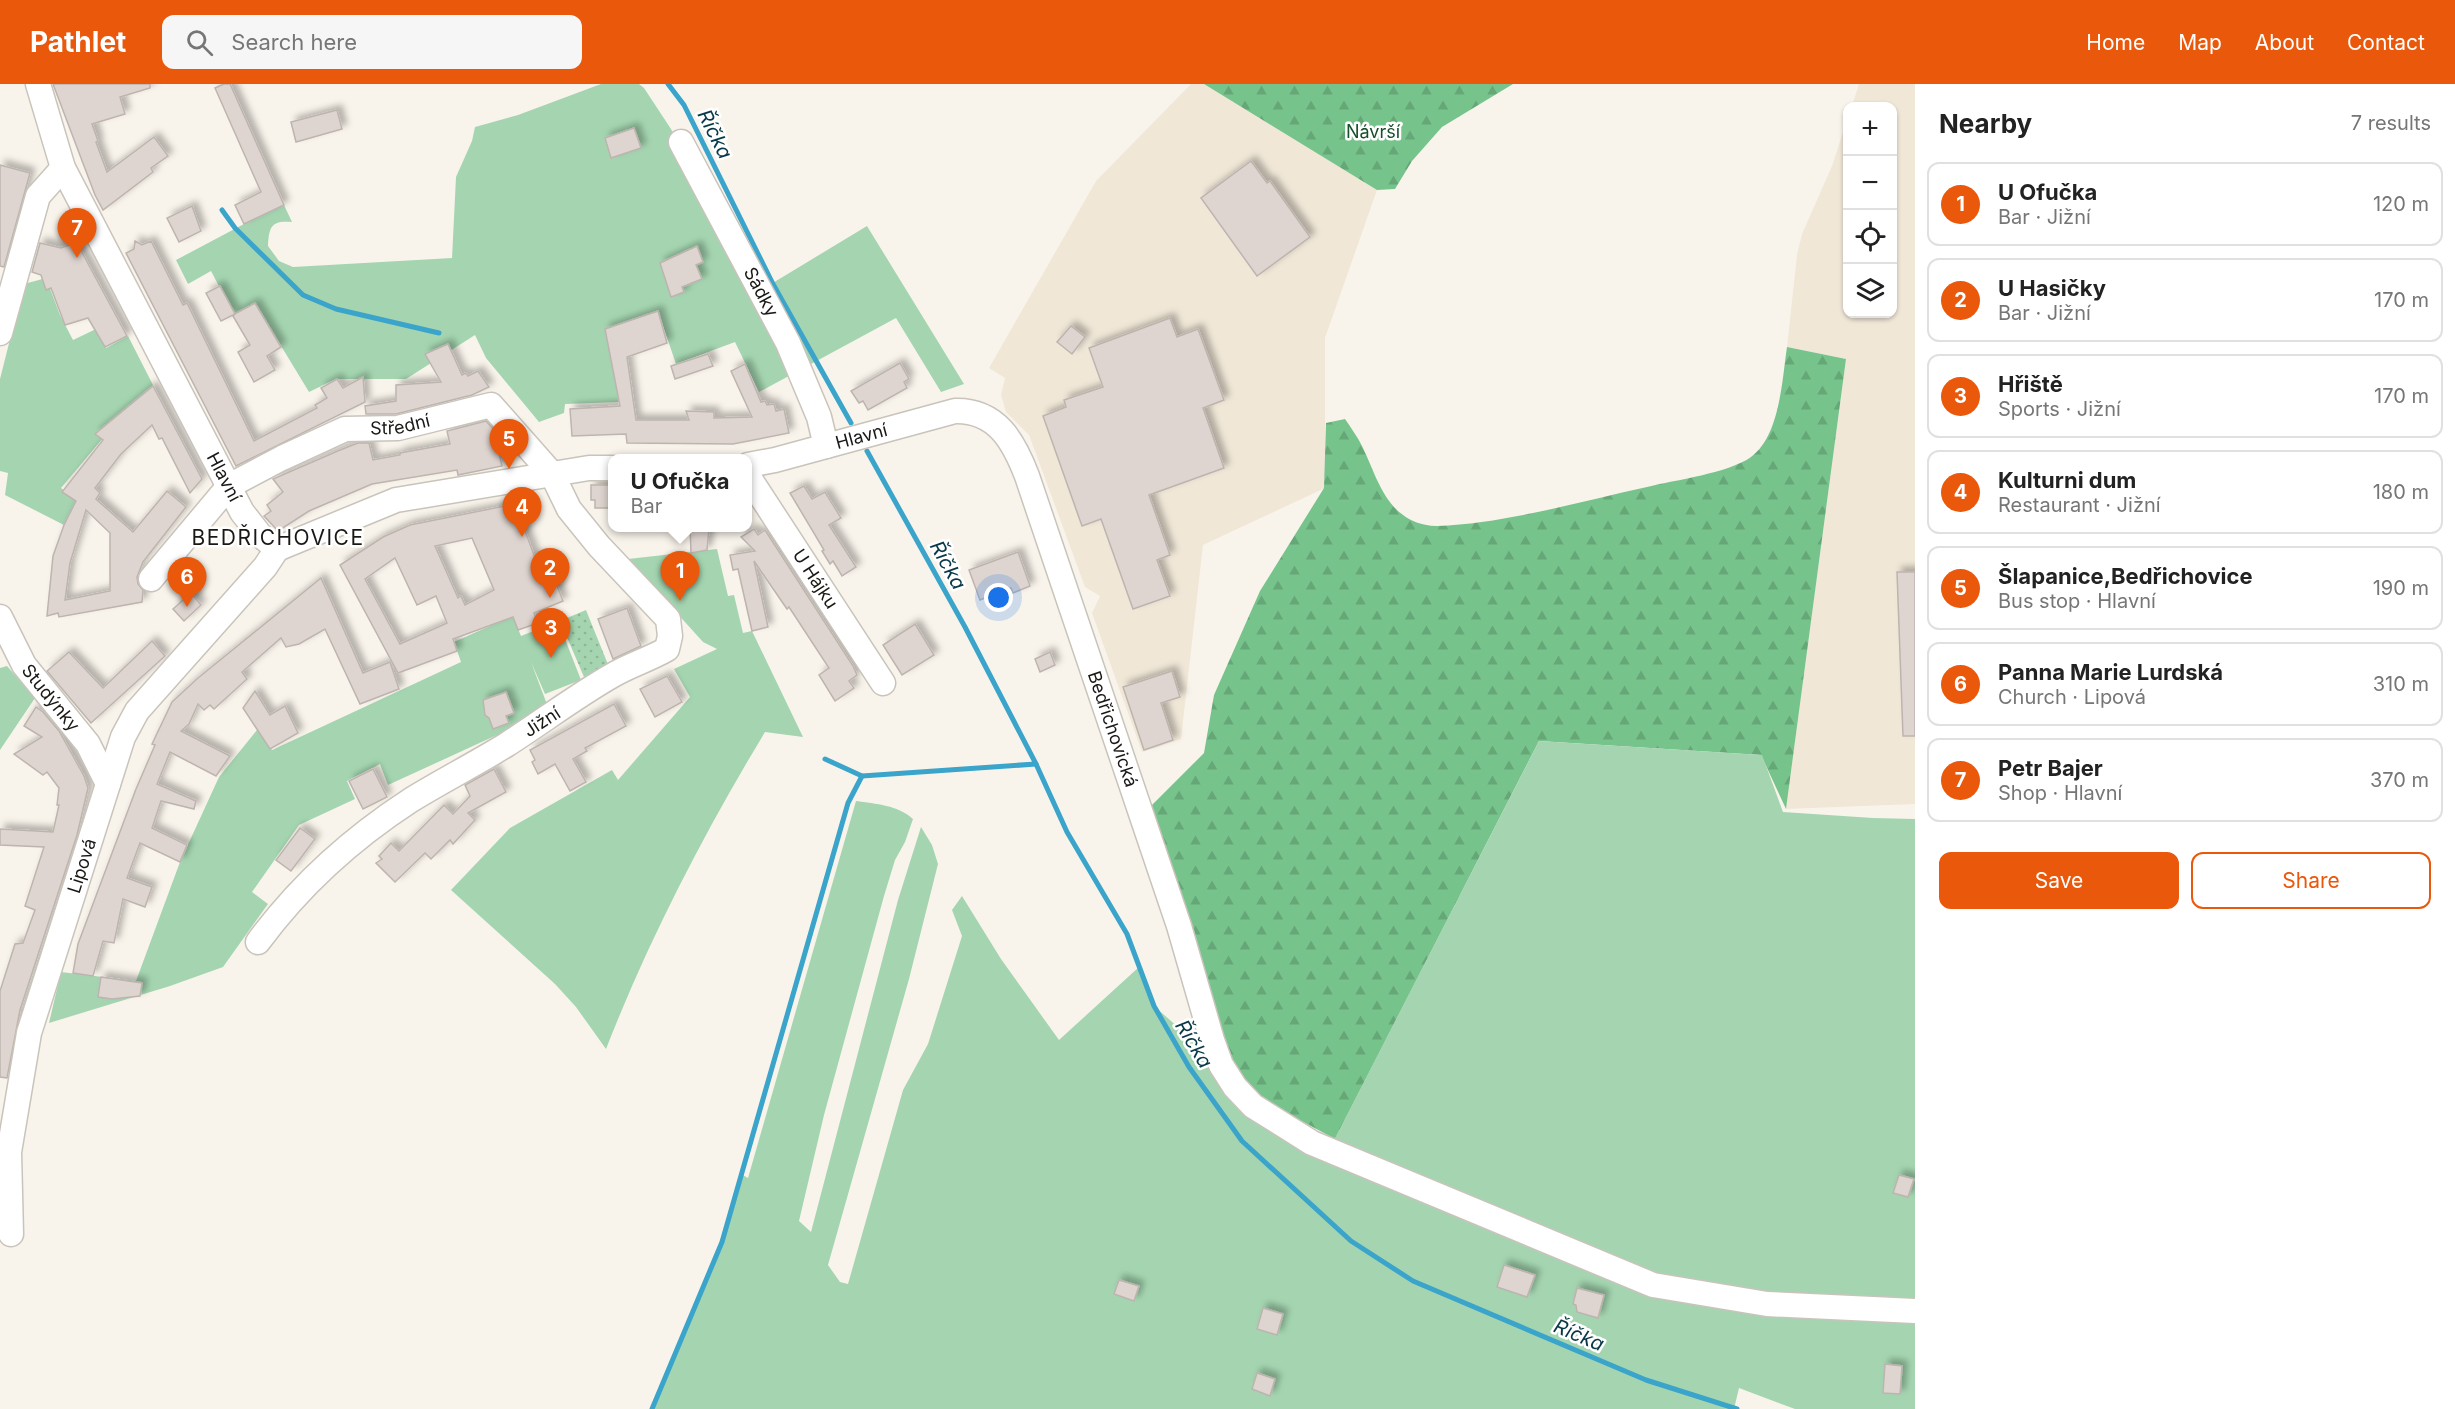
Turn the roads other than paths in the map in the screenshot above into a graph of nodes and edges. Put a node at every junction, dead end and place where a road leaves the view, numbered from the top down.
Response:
1 (38, 84) edge
2 (681, 142) dead end
3 (63, 168) junction
4 (0, 333) edge
5 (975, 413) joint
6 (826, 446) junction
7 (752, 464) edge
8 (608, 468) edge
9 (552, 474) junction
10 (752, 484) edge
11 (229, 486) junction
12 (277, 549) junction
13 (150, 579) dead end
14 (0, 617) edge
15 (883, 683) dead end
16 (123, 737) junction
17 (88, 744) junction
18 (108, 784) junction
19 (258, 942) dead end
20 (11, 1234) dead end
21 (1915, 1311) edge

1 - 3 street, Hlavní
2 - 6 street, Sádky
3 - 4 street
3 - 11 street, Hlavní
5 - 6 street, Hlavní
5 - 21 street, Bedřichovická
6 - 7 street, Hlavní
8 - 9 street
9 - 11 street, Střední
9 - 12 street
9 - 19 street, Jižní
10 - 15 street, U Hájku
11 - 12 street, Hlavní
11 - 13 street
12 - 16 street, Lipová
14 - 17 street, Studýnky
16 - 17 street, Studýnky
16 - 18 street, Lipová
17 - 18 street, Studýnky
18 - 20 street, Lipová

